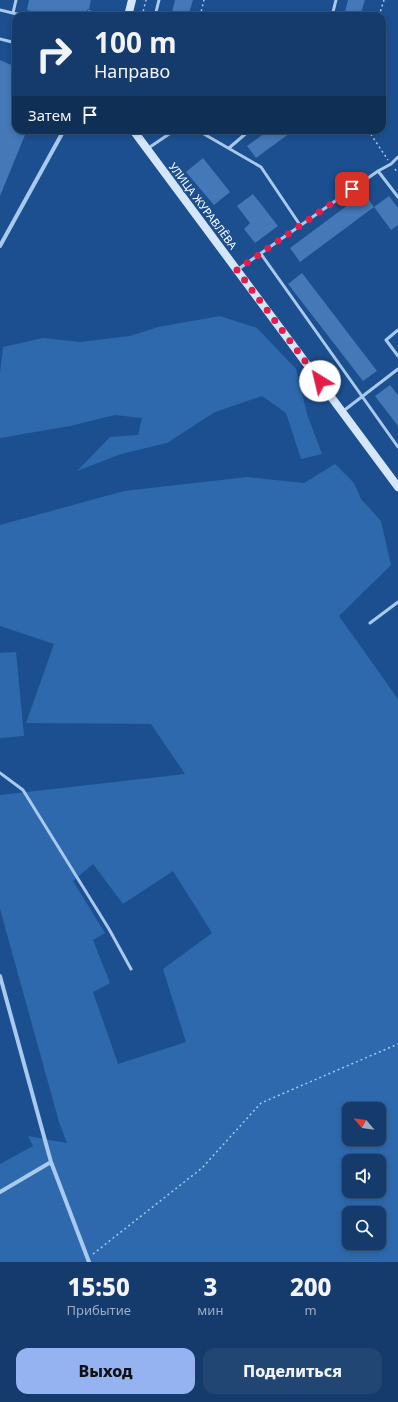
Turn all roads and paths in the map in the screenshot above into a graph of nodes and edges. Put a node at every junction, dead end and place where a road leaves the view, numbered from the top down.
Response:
1 (16, 0) edge
2 (132, 0) edge
3 (146, 0) edge
4 (159, 0) edge
5 (204, 0) edge
6 (336, 0) edge
7 (384, 0) edge
8 (0, 10) edge
9 (13, 12) edge
10 (129, 12) edge
11 (143, 12) edge
12 (155, 12) edge
13 (201, 12) edge
14 (333, 12) edge
15 (380, 12) edge
16 (12, 13) edge
17 (0, 39) edge
18 (12, 41) edge
19 (62, 134) edge
20 (136, 134) edge
21 (169, 134) edge
22 (204, 134) edge
23 (245, 134) edge
24 (371, 134) edge
25 (229, 148) junction
26 (147, 149) junction
27 (398, 157) edge
28 (391, 164) junction
29 (378, 171) junction
30 (398, 197) edge
31 (300, 225) junction
32 (0, 246) edge
33 (261, 254) junction
34 (237, 270) junction
35 (398, 330) edge
36 (398, 356) edge
37 (398, 369) edge
38 (362, 396) junction
39 (342, 412) junction
40 (398, 447) edge
41 (398, 487) edge
42 (398, 602) edge
43 (370, 622) dead end
44 (0, 773) edge
45 (131, 969) dead end
46 (0, 976) edge
47 (398, 1045) edge
48 (51, 1162) junction
49 (0, 1192) edge
50 (89, 1260) edge

1 - 9 lane
2 - 10 street
3 - 11 path
4 - 12 lane
5 - 13 path
6 - 14 lane
7 - 15 path
8 - 16 lane
17 - 18 lane
19 - 32 street
20 - 26 street, УЛИЦА ЖУРАВЛЁВА
21 - 26 lane
22 - 25 lane
23 - 25 lane
24 - 28 path
25 - 31 lane
26 - 34 street, УЛИЦА ЖУРАВЛЁВА
27 - 28 lane
28 - 29 lane
29 - 30 lane
29 - 31 lane
31 - 33 lane
33 - 34 lane
33 - 38 lane
34 - 39 street, УЛИЦА ЖУРАВЛЁВА
35 - 36 lane
37 - 38 lane
38 - 39 lane
38 - 40 lane
39 - 41 street, УЛИЦА ЖУРАВЛЁВА
42 - 43 lane
44 - 45 lane
46 - 48 street
47 - 50 path
48 - 49 street
48 - 50 street

